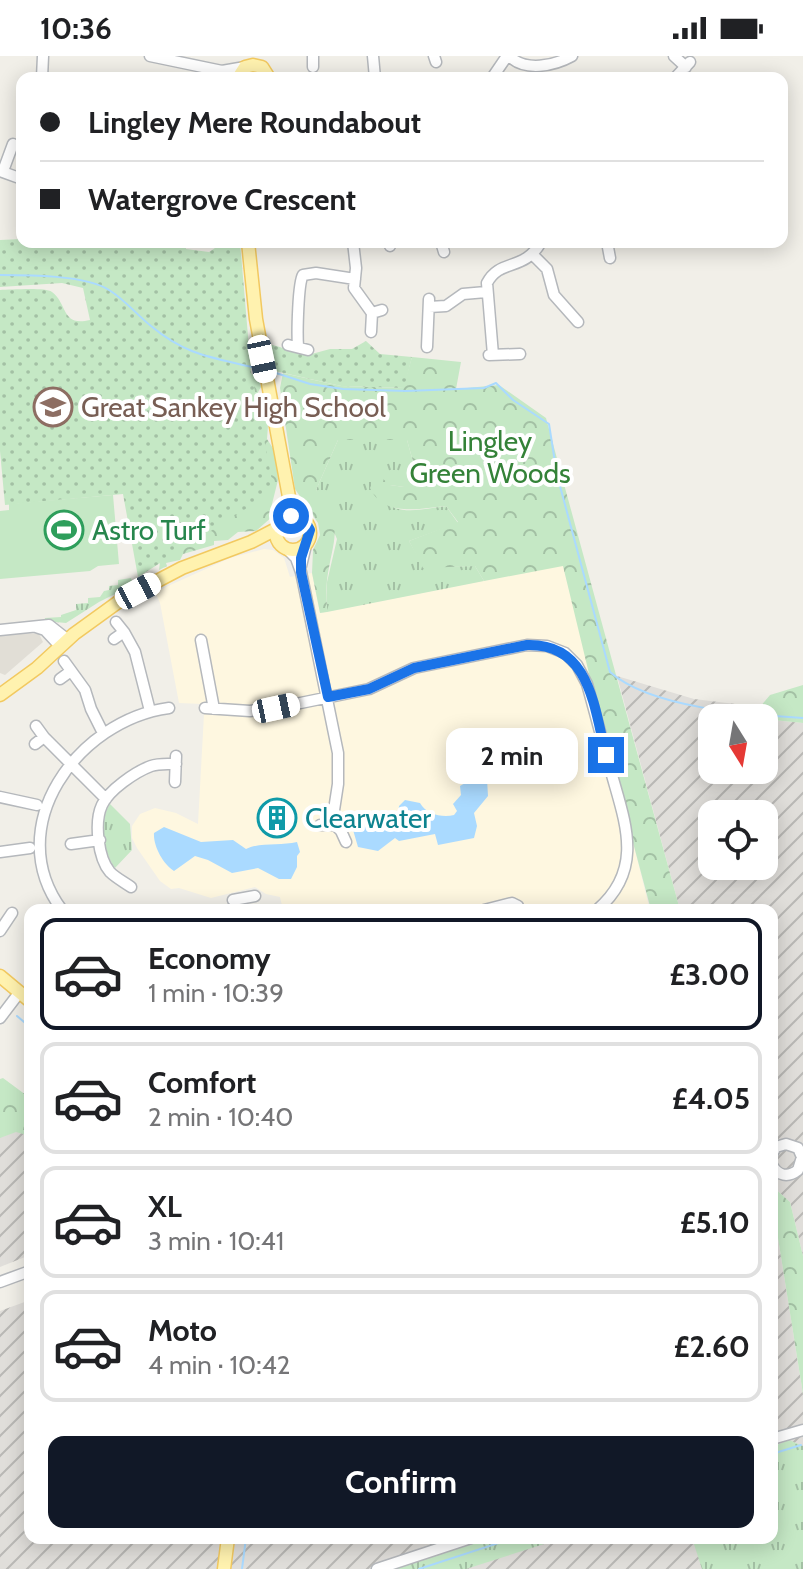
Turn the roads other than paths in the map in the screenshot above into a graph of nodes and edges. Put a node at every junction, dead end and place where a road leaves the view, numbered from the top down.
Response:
1 (152, 56) edge
2 (508, 56) edge
3 (572, 56) edge
4 (674, 56) edge
5 (196, 66) junction
6 (247, 67) edge
7 (196, 72) edge
8 (217, 72) edge
9 (265, 72) edge
10 (681, 72) edge
11 (13, 144) dead end
12 (2, 171) edge
13 (249, 248) edge
14 (353, 248) edge
15 (537, 248) edge
16 (608, 248) edge
17 (533, 255) junction
18 (610, 258) dead end
19 (355, 279) junction
20 (486, 292) junction
21 (578, 323) dead end
22 (371, 332) dead end
23 (298, 347) dead end
24 (427, 348) dead end
25 (520, 354) dead end
26 (287, 485) junction
27 (300, 518) junction
28 (280, 524) junction
29 (251, 542) junction
30 (306, 545) junction
31 (283, 546) junction
32 (301, 572) junction
33 (116, 622) dead end
34 (0, 630) edge
35 (124, 632) junction
36 (114, 639) dead end
37 (61, 640) junction
38 (201, 640) dead end
39 (64, 661) dead end
40 (71, 671) junction
41 (60, 679) dead end
42 (0, 695) edge
43 (328, 697) junction
44 (169, 708) dead end
45 (150, 711) junction
46 (36, 726) dead end
47 (102, 731) junction
48 (68, 762) junction
49 (175, 782) dead end
50 (0, 797) edge
51 (106, 799) junction
52 (37, 805) junction
53 (100, 840) junction
54 (346, 842) dead end
55 (71, 844) dead end
56 (30, 848) junction
57 (0, 852) edge
58 (131, 887) dead end
59 (233, 900) dead end
60 (57, 904) edge
61 (251, 904) edge
62 (603, 904) edge
63 (12, 913) dead end
64 (2, 925) edge
65 (0, 976) edge
66 (24, 996) edge
67 (24, 998) edge
68 (0, 1018) edge
69 (778, 1141) edge
70 (798, 1144) edge
71 (802, 1162) edge
72 (778, 1172) edge
73 (789, 1175) junction
74 (801, 1182) edge
75 (24, 1273) edge
76 (0, 1282) edge
77 (803, 1430) edge
78 (778, 1437) edge
79 (227, 1544) edge
80 (453, 1544) edge
81 (224, 1569) edge
82 (377, 1569) edge

1 - 5 street
2 - 3 street
4 - 10 street
5 - 7 street
5 - 8 street
6 - 9 main road
11 - 12 street
13 - 26 main road
14 - 19 street
15 - 17 street
16 - 18 street
17 - 20 street
17 - 21 street
19 - 22 street
19 - 23 street
20 - 24 street
20 - 25 street
26 - 27 main road
26 - 28 main road
27 - 28 main road
27 - 30 main road
28 - 29 main road
28 - 31 main road
29 - 31 main road
29 - 37 main road
30 - 31 main road
30 - 32 street
31 - 32 street
32 - 43 street
33 - 35 street
34 - 37 street
35 - 36 street
35 - 45 street
37 - 42 main road
38 - 43 street
39 - 40 street
40 - 41 street
40 - 47 street
43 - 54 street
43 - 62 street
44 - 45 street
45 - 47 street
46 - 48 street
47 - 48 street
48 - 51 street
48 - 52 street
49 - 51 street
50 - 52 street
51 - 53 street
52 - 56 street
53 - 55 street
53 - 58 street
56 - 57 street
56 - 60 street
59 - 61 street
63 - 64 street
65 - 66 main road
67 - 68 street
69 - 70 street
70 - 71 street
71 - 73 street
72 - 73 street
73 - 74 street
75 - 76 street
77 - 78 street
79 - 81 main road
80 - 82 street

